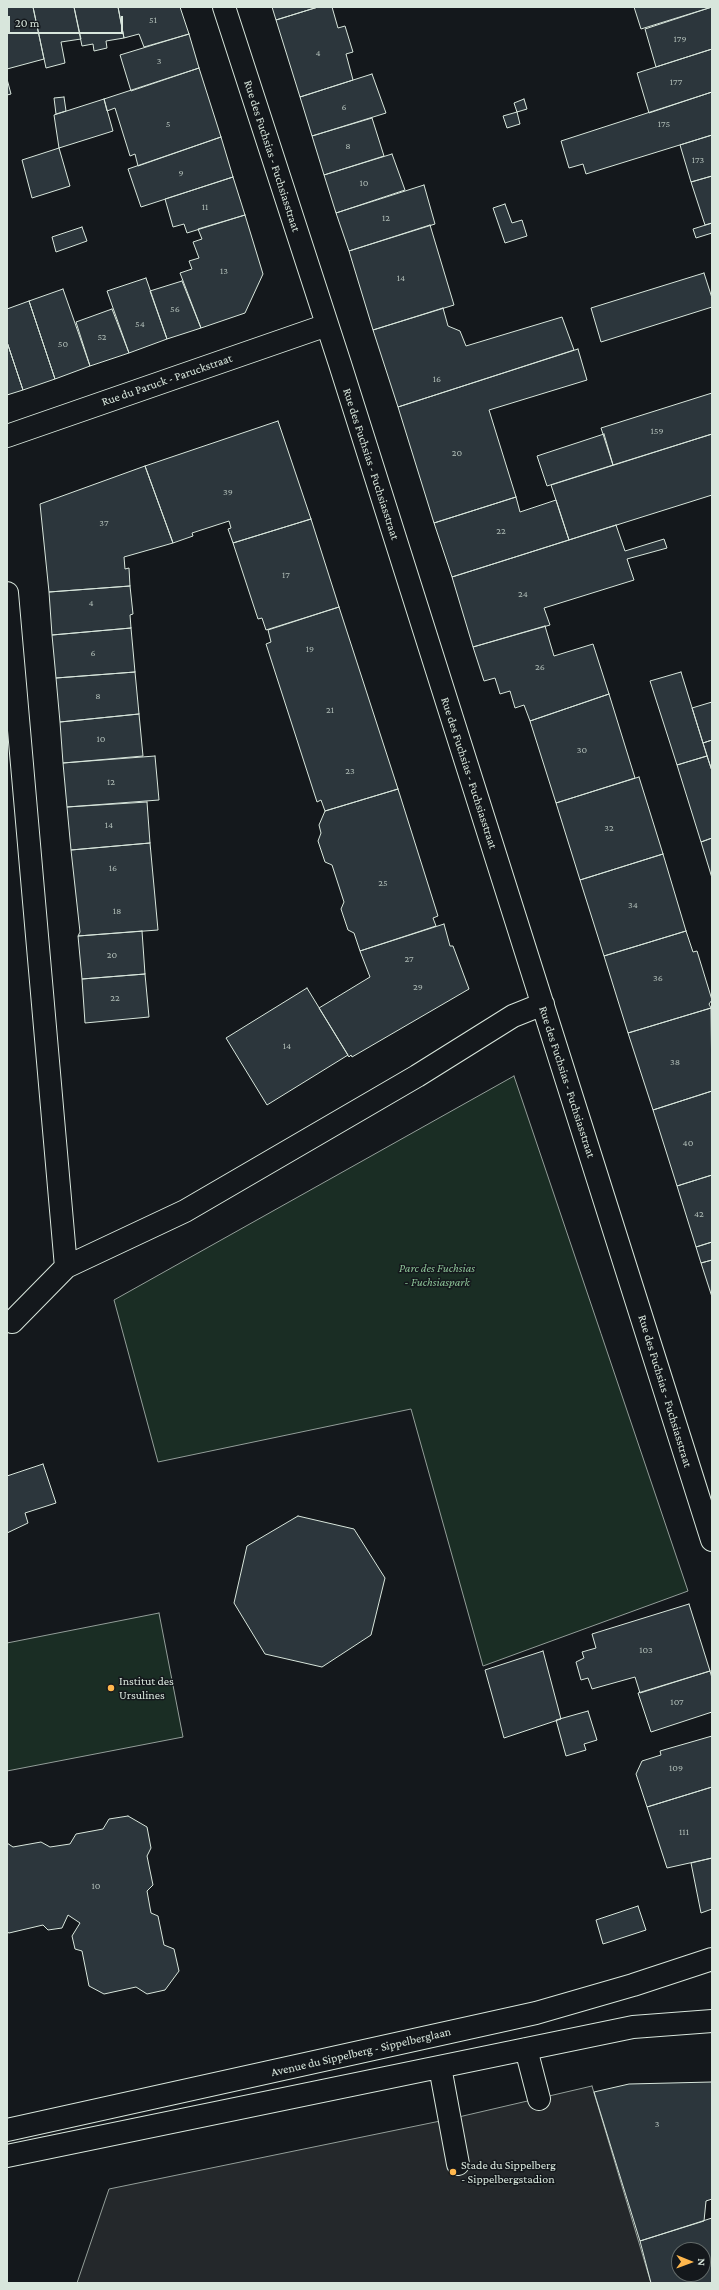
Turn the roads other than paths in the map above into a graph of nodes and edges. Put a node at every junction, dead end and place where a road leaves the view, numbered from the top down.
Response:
1 (224, 7) edge
2 (327, 325) junction
3 (7, 436) edge
4 (7, 593) edge
5 (542, 1004) junction
6 (66, 1267) junction
7 (12, 1322) dead end
8 (712, 1540) edge
9 (712, 1959) edge
10 (712, 2021) edge
11 (526, 2049) junction
12 (440, 2067) junction
13 (539, 2099) dead end
14 (7, 2130) edge
15 (7, 2156) edge
16 (458, 2164) dead end

1 - 2 street, Rue des Fuchsias - Fuchsiasstraat
2 - 3 street, Rue du Paruck - Paruckstraat
2 - 5 street, Rue des Fuchsias - Fuchsiasstraat
4 - 6 street
5 - 6 street
5 - 8 street, Rue des Fuchsias - Fuchsiasstraat
6 - 7 street
9 - 14 street, Avenue du Sippelberg - Sippelberglaan
10 - 11 street
11 - 12 street
11 - 13 street
12 - 15 street
12 - 16 street

